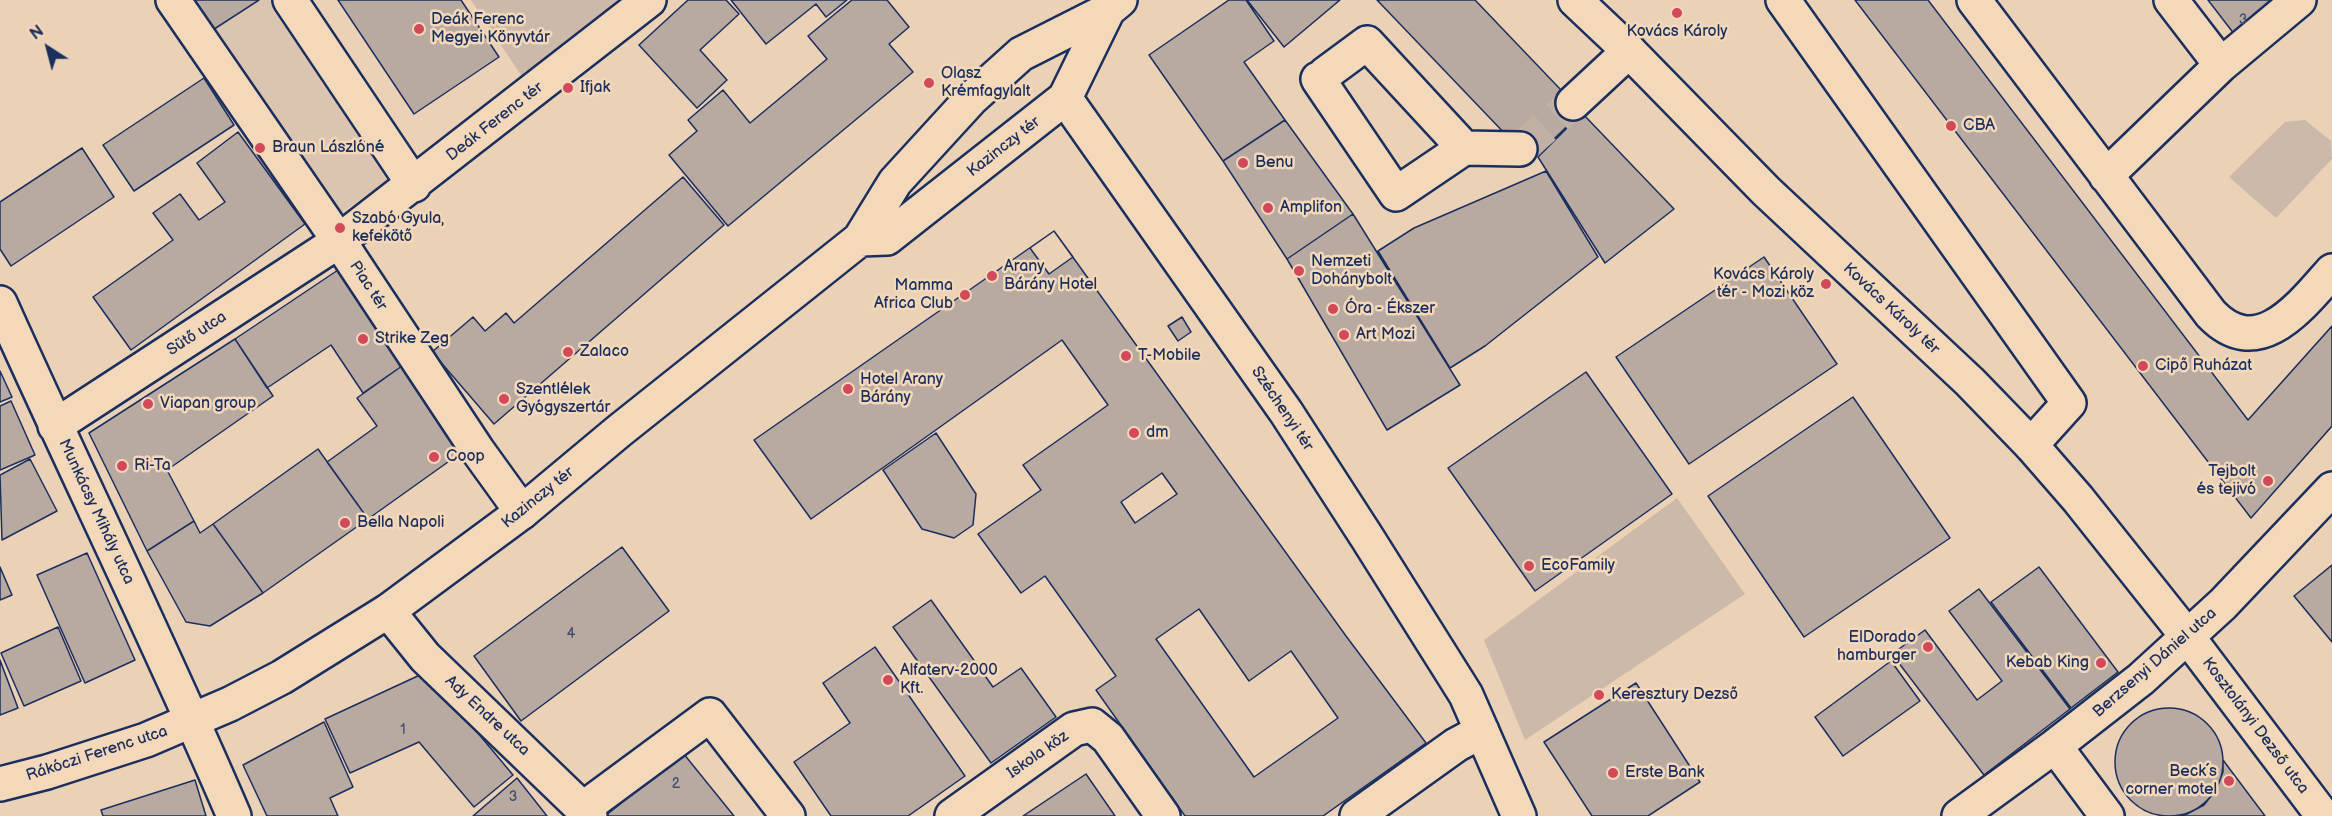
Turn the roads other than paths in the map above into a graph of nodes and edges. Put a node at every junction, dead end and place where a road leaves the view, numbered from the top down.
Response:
1 (174, 0) edge
2 (290, 0) edge
3 (649, 0) edge
4 (1575, 0) edge
5 (1783, 0) edge
6 (1974, 0) edge
7 (2171, 0) edge
8 (2299, 0) edge
9 (1114, 5) edge
10 (1629, 51) junction
11 (2221, 65) junction
12 (1065, 98) junction
13 (1573, 102) tunnel mouth
14 (1464, 148) junction
15 (1520, 149) tunnel mouth
16 (2106, 176) junction
17 (414, 185) junction
18 (860, 239) junction
19 (339, 241) junction
20 (2332, 271) edge
21 (0, 303) edge
22 (55, 426) junction
23 (2031, 445) junction
24 (2332, 489) edge
25 (522, 512) junction
26 (388, 611) junction
27 (2187, 636) junction
28 (193, 720) junction
29 (1482, 730) junction
30 (2055, 746) junction
31 (0, 784) edge
32 (587, 812) edge
33 (234, 816) edge
34 (788, 816) edge
35 (952, 816) edge
36 (1163, 816) edge
37 (1356, 816) edge
38 (1519, 816) edge
39 (1959, 816) edge
40 (2107, 816) edge
41 (2323, 816) edge

1 - 19 street, Piac tér
2 - 17 street
3 - 17 street, Deák Ferenc tér
4 - 10 street, Kovács Károly tér
5 - 23 street
6 - 16 street
7 - 11 street
8 - 11 street
9 - 12 street, Kazinczy tér
9 - 18 street, Kazinczy tér
10 - 13 street
10 - 23 street, Kovács Károly tér
11 - 16 street
12 - 18 street, Kazinczy tér
12 - 29 street, Széchenyi tér
14 - 14 street
14 - 15 street
16 - 20 street
17 - 19 street, Deák Ferenc tér
18 - 25 street, Kazinczy tér
19 - 22 street, Sütő utca
19 - 25 street, Piac tér
21 - 22 street, Munkácsy Mihály utca
22 - 28 street, Munkácsy Mihály utca
23 - 27 street, Kovács Károly tér
24 - 27 street, Berzsenyi Dániel utca
25 - 26 street, Kazinczy tér
26 - 28 street, Kazinczy tér
26 - 32 street, Ady Endre utca
27 - 30 street, Berzsenyi Dániel utca
27 - 41 street, Kosztolányi Dezső utca
28 - 31 street, Rákóczi Ferenc utca
28 - 33 street, Munkácsy Mihály utca
29 - 37 street
29 - 38 street, Széchenyi tér
30 - 39 street, Berzsenyi Dániel utca
30 - 40 street
32 - 34 street
35 - 36 street, Iskola köz

